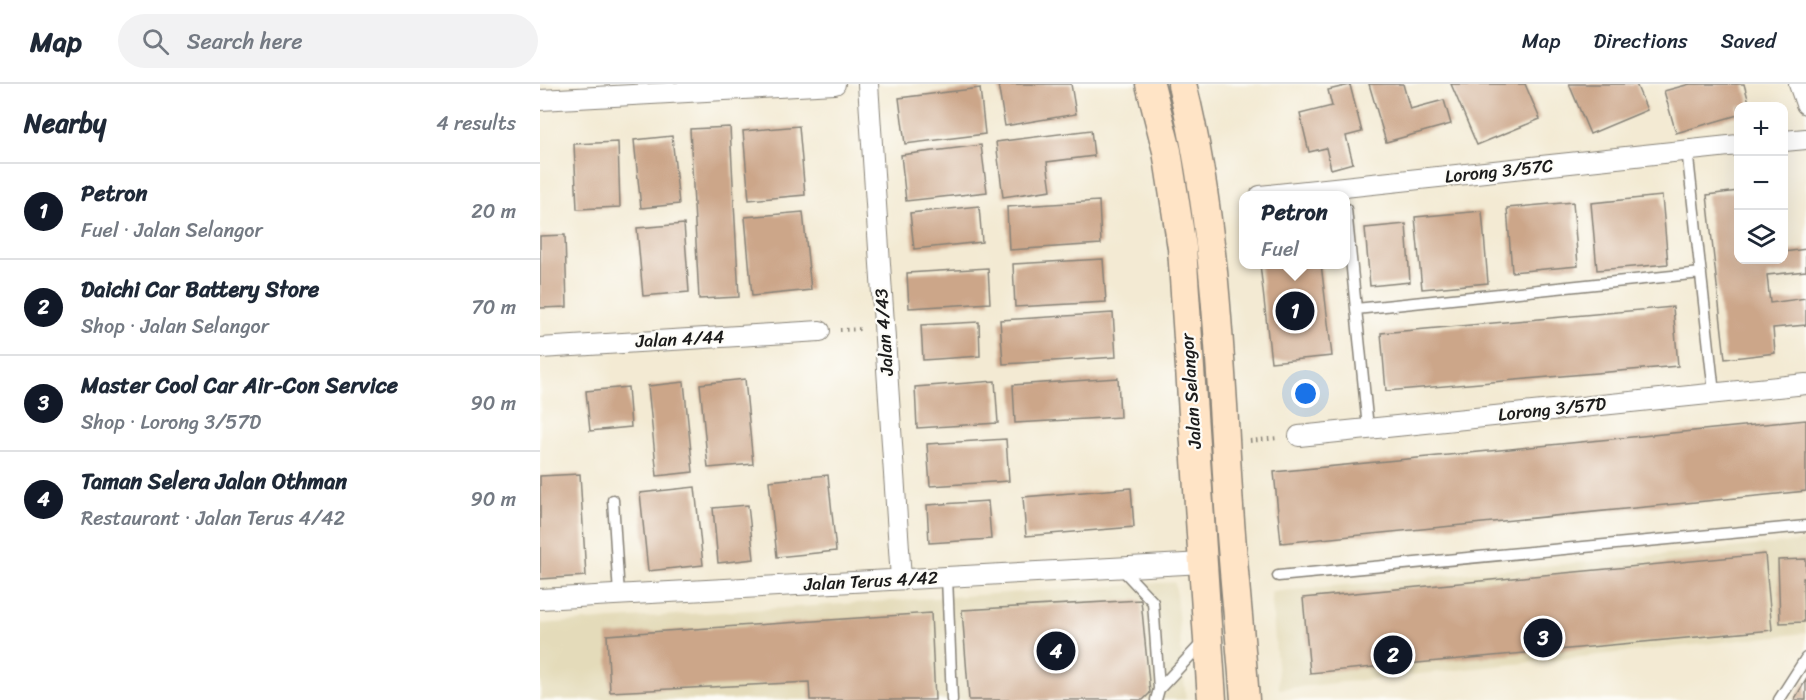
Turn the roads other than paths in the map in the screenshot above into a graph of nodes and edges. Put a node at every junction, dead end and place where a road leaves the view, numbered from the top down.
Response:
1 (835, 84) edge
2 (868, 84) edge
3 (1150, 84) edge
4 (1182, 84) edge
5 (1799, 84) edge
6 (811, 85) edge
7 (540, 100) edge
8 (1806, 104) edge
9 (1806, 139) edge
10 (1788, 141) edge
11 (1734, 145) edge
12 (1687, 149) junction
13 (1344, 191) edge
14 (1196, 246) junction
15 (1350, 249) edge
16 (1701, 273) junction
17 (1356, 309) junction
18 (820, 331) road end
19 (540, 348) edge
20 (1806, 384) edge
21 (1714, 393) junction
22 (1368, 429) junction
23 (1299, 436) road end
24 (613, 500) dead end
25 (1806, 526) edge
26 (1203, 563) junction
27 (1120, 567) junction
28 (1278, 576) dead end
29 (947, 577) junction
30 (901, 579) junction
31 (619, 595) junction
32 (540, 599) edge
33 (1208, 638) junction
34 (1806, 658) edge
35 (1158, 695) edge
36 (952, 700) edge
37 (1212, 700) edge
38 (1245, 700) edge
39 (1779, 700) edge

1 - 6 street
2 - 30 street, Jalan 4/43
3 - 14 main road, Jalan Selangor
4 - 14 main road, Jalan Selangor
5 - 8 street
6 - 7 street
9 - 10 street
11 - 12 street, Lorong 3/57C
12 - 13 street, Lorong 3/57C
12 - 16 lane
14 - 26 main road, Jalan Selangor
14 - 38 main road, Jalan Selangor
15 - 17 lane
16 - 17 lane
16 - 21 lane
17 - 22 lane
18 - 19 street, Jalan 4/44
20 - 21 street, Lorong 3/57D
21 - 22 street, Lorong 3/57D
22 - 23 street, Lorong 3/57D
24 - 31 lane
25 - 28 lane
26 - 27 street, Jalan Terus 4/42
26 - 33 main road, Jalan Selangor
27 - 29 street, Jalan Terus 4/42
27 - 35 lane
29 - 30 street, Jalan Terus 4/42
29 - 36 lane
30 - 31 street, Jalan Terus 4/42
31 - 32 street, Jalan Terus 4/42
33 - 35 lane
33 - 37 main road, Jalan Selangor
34 - 39 lane

